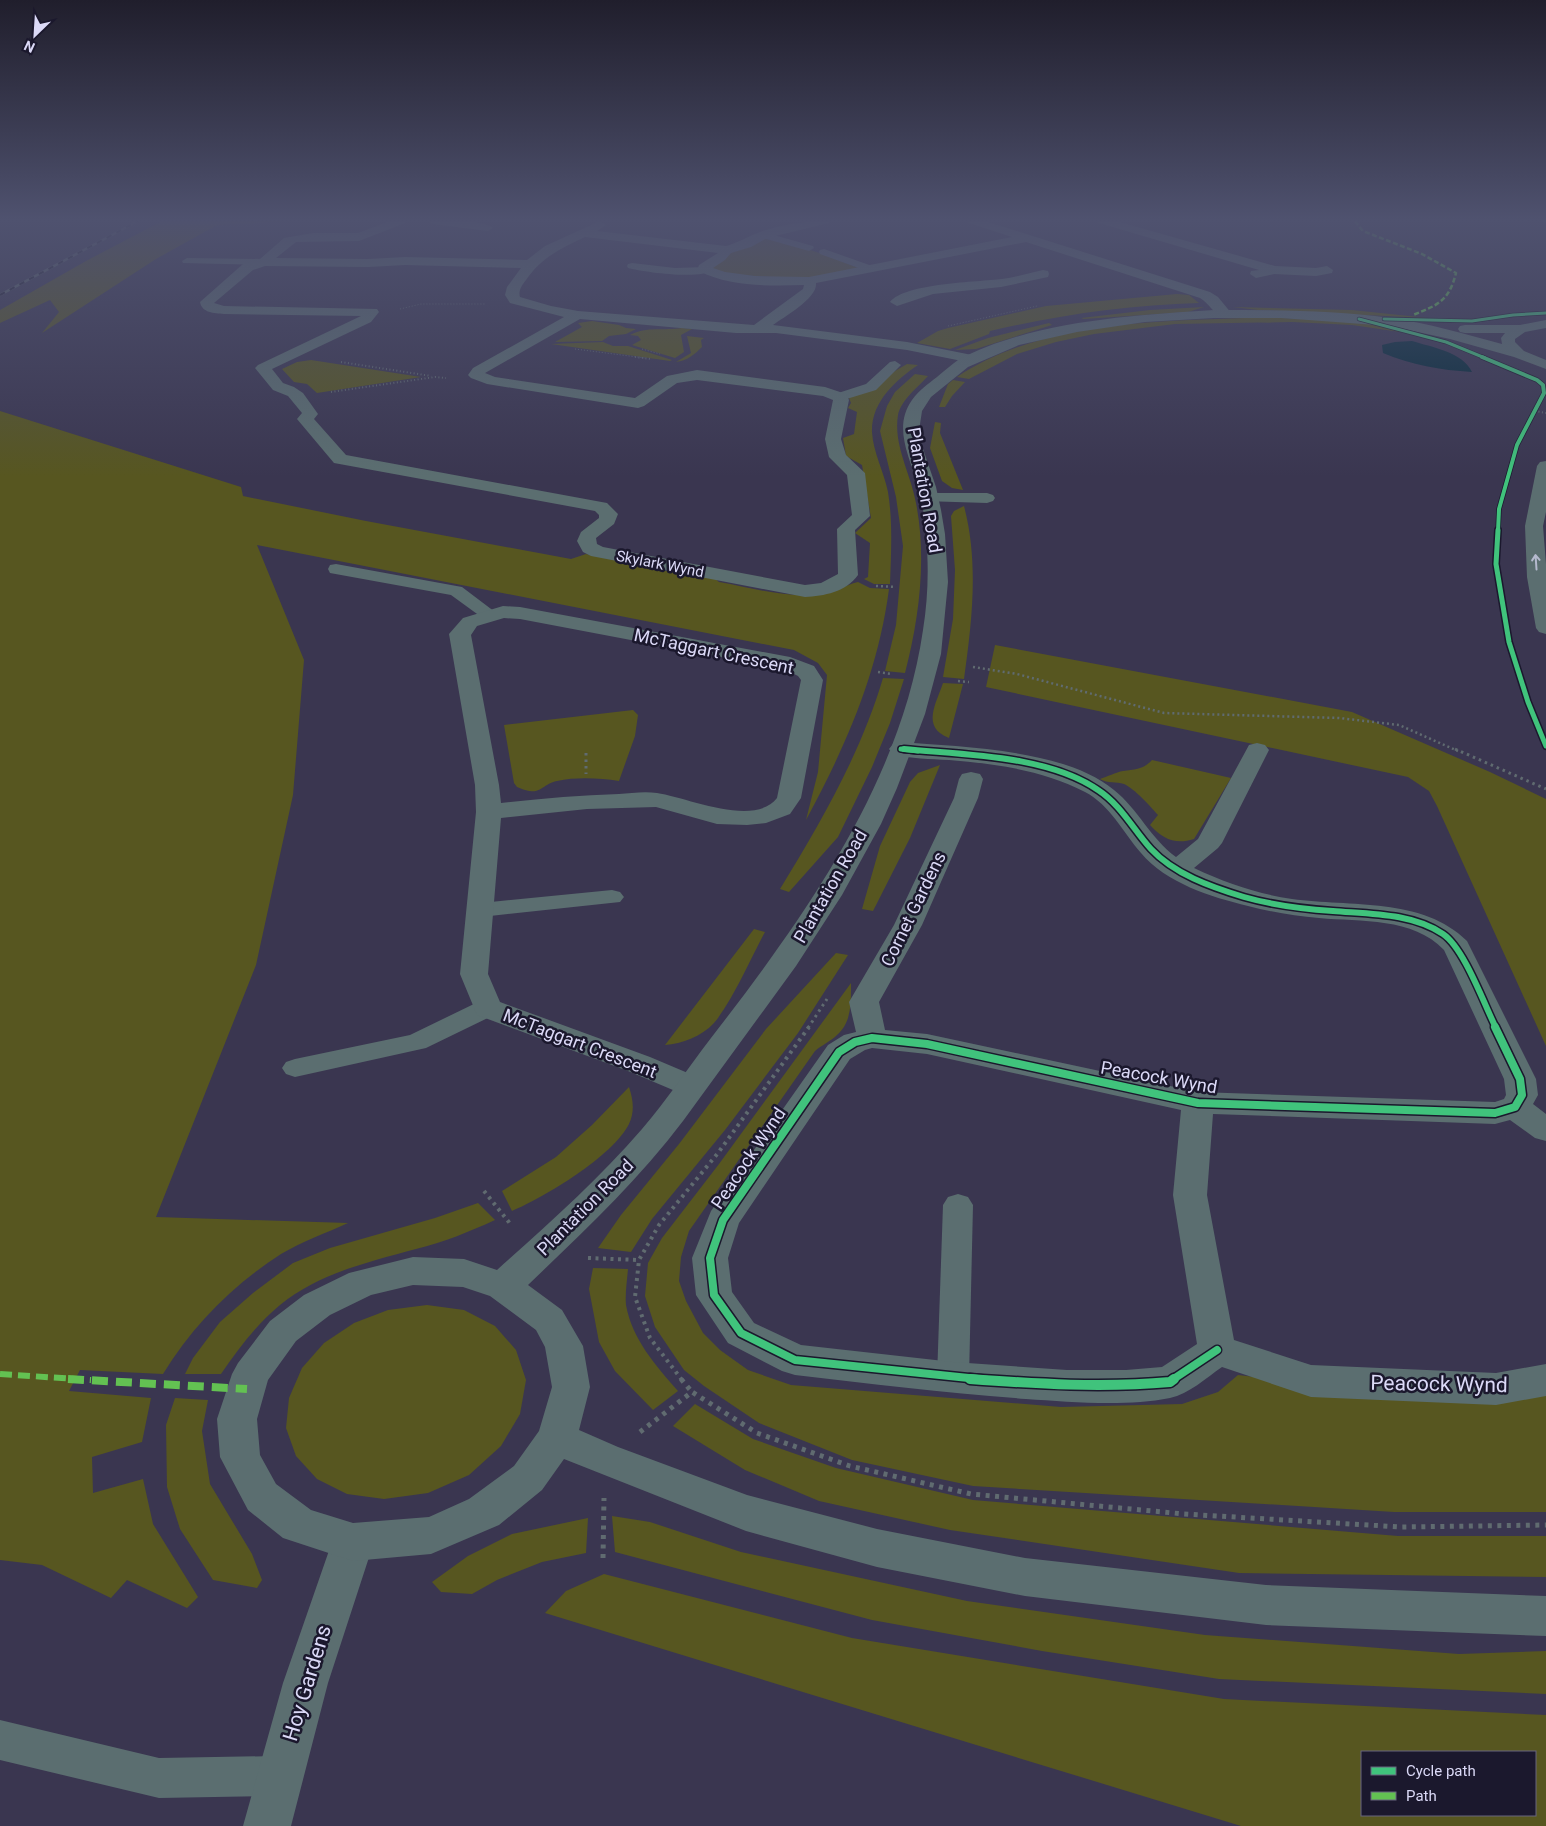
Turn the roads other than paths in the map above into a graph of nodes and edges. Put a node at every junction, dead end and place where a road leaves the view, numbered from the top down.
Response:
1 (209, 306) edge
2 (536, 306) edge
3 (789, 306) edge
4 (1217, 306) edge
5 (1225, 314) junction
6 (578, 315) junction
7 (1546, 324) edge
8 (1414, 326) junction
9 (759, 328) junction
10 (1520, 329) junction
11 (1519, 354) junction
12 (972, 359) junction
13 (895, 365) dead end
14 (1545, 365) edge
15 (840, 397) junction
16 (1546, 466) edge
17 (929, 498) junction
18 (987, 498) dead end
19 (336, 569) dead end
20 (490, 615) junction
21 (1546, 628) edge
22 (901, 749) junction
23 (1257, 750) dead end
24 (971, 779) dead end
25 (489, 812) junction
26 (1177, 869) junction
27 (612, 897) dead end
28 (481, 910) junction
29 (487, 1008) junction
30 (872, 1038) junction
31 (295, 1068) dead end
32 (691, 1086) junction
33 (1198, 1103) junction
34 (1515, 1107) junction
35 (1546, 1130) edge
36 (958, 1206) dead end
37 (503, 1286) junction
38 (1218, 1350) junction
39 (953, 1378) junction
40 (1546, 1380) edge
41 (557, 1438) junction
42 (353, 1542) junction
43 (1546, 1616) edge
44 (0, 1740) edge
45 (278, 1776) junction
46 (267, 1826) edge

1 - 15 street, Skylark Wynd
2 - 6 street
3 - 9 street
4 - 5 street
5 - 8 street, Plantation Road
5 - 12 street, Plantation Road
6 - 9 street
6 - 15 street
7 - 10 street, Plantation Road
8 - 10 street, Plantation Road
8 - 11 street, Plantation Road
9 - 12 street
10 - 11 street
11 - 14 street, Plantation Road
12 - 17 street, Plantation Road
13 - 15 lane
21 -> 16 street
17 - 18 lane
17 - 22 street, Plantation Road
19 - 20 lane
20 - 25 street, McTaggart Crescent
20 - 25 street, McTaggart Crescent
22 - 26 street
22 - 32 street, Plantation Road
23 - 26 street
24 - 30 street, Cornet Gardens
25 - 28 street, McTaggart Crescent
26 - 34 street
27 - 28 lane
28 - 29 street, McTaggart Crescent
29 - 31 lane
29 - 32 street, McTaggart Crescent
30 - 33 street, Peacock Wynd
30 - 39 street, Peacock Wynd
32 - 37 street, Plantation Road
33 - 34 street, Peacock Wynd
33 - 38 street, Peacock Wynd
34 - 35 street
36 - 39 lane
37 - 41 street
37 - 42 street
38 - 39 street, Peacock Wynd
38 - 40 street, Peacock Wynd
41 - 42 street
41 - 43 street
42 - 45 street, Hoy Gardens
44 - 45 lane
45 - 46 street, Hoy Gardens

